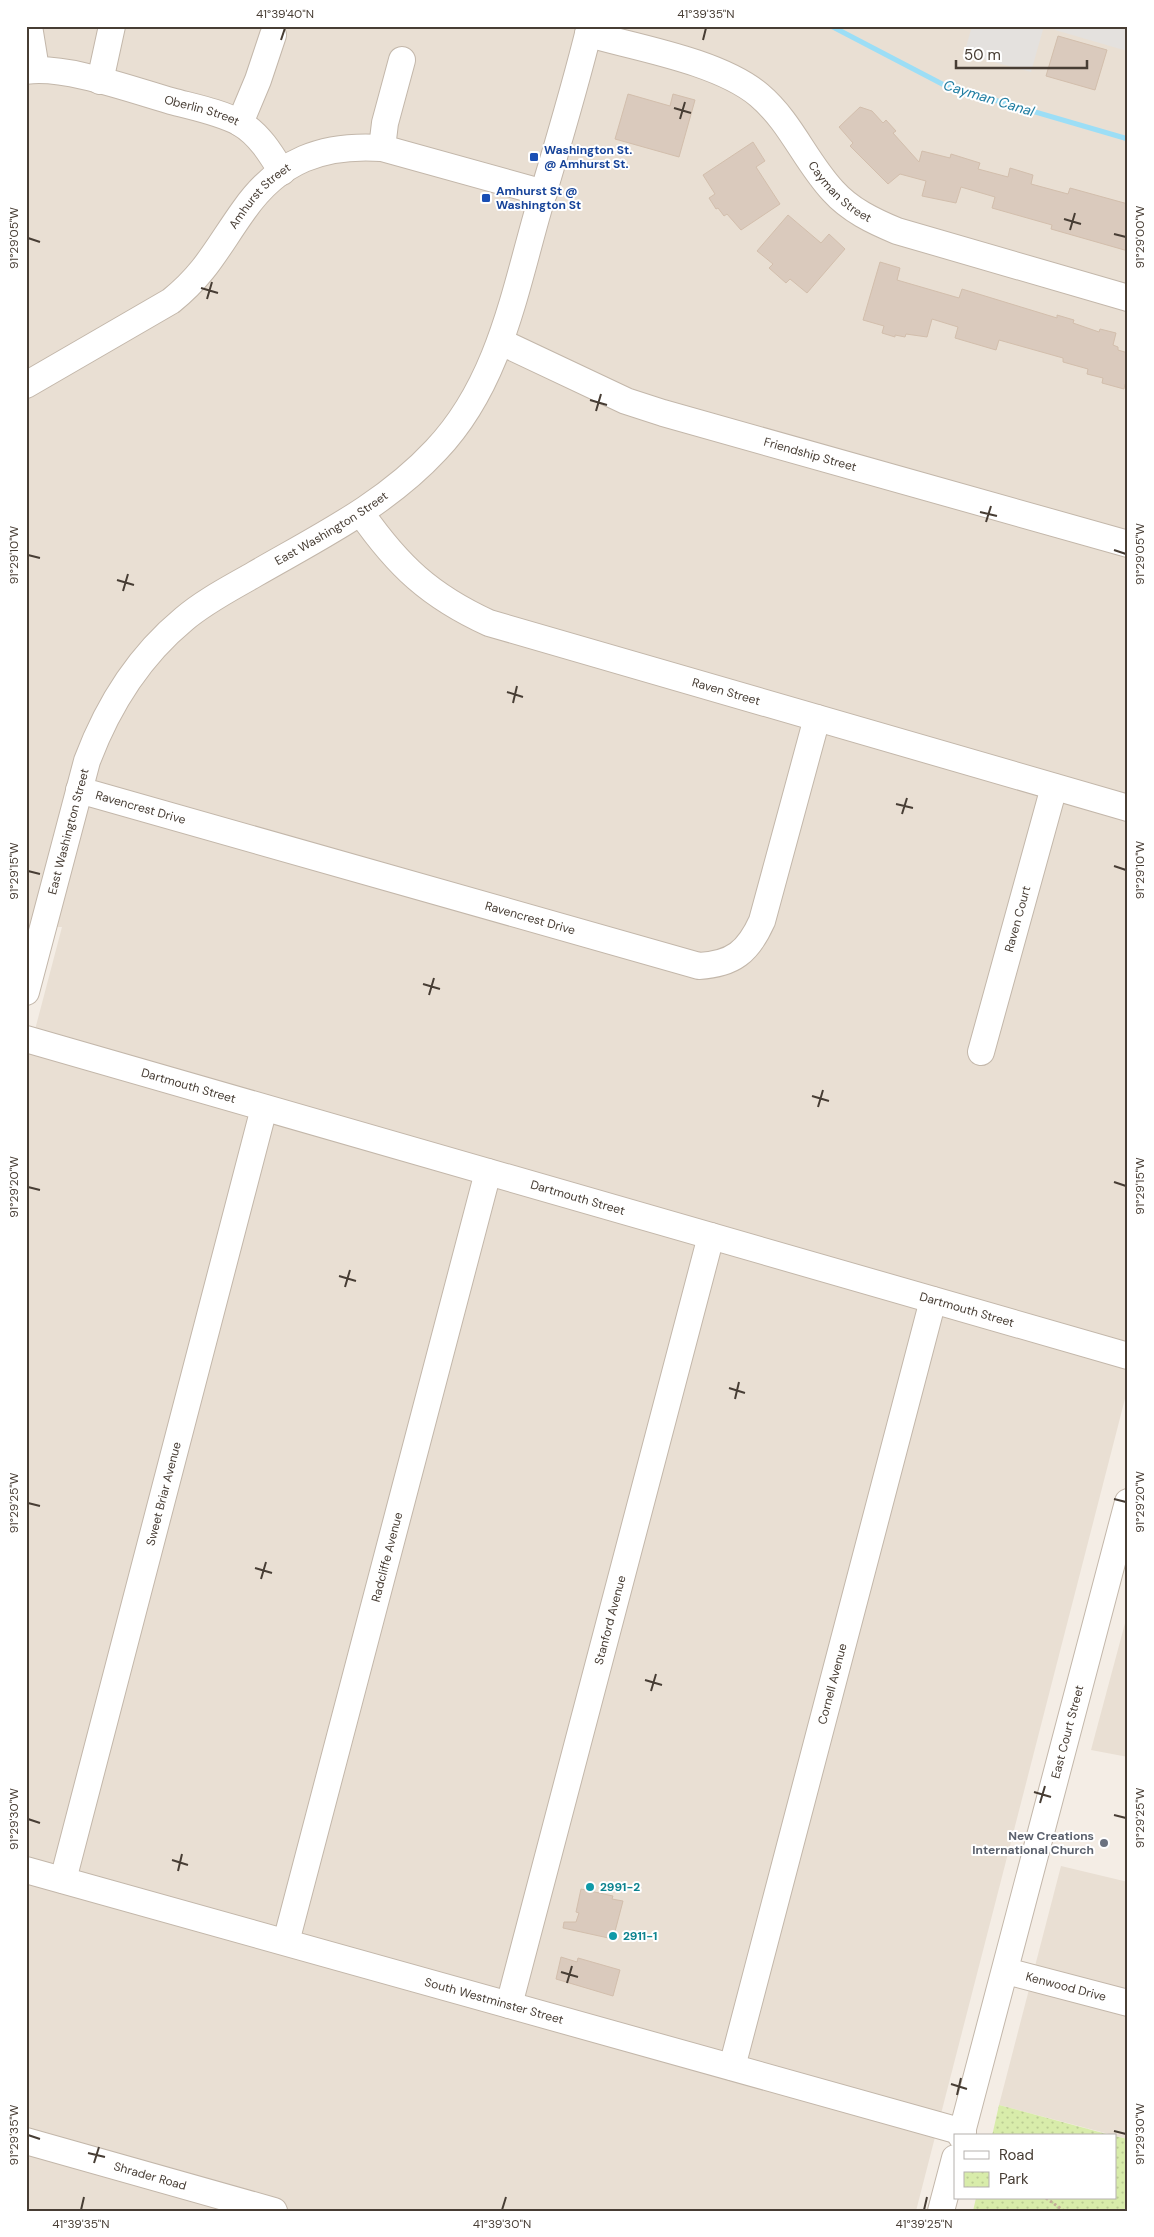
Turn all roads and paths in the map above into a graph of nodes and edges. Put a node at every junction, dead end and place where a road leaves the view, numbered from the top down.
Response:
1 (29, 26) edge
2 (112, 26) edge
3 (589, 30) edge
4 (272, 35) dead end
5 (402, 60) dead end
6 (31, 70) edge
7 (100, 81) junction
8 (240, 123) junction
9 (382, 148) junction
10 (282, 172) junction
11 (544, 193) junction
12 (1128, 298) edge
13 (501, 342) junction
14 (26, 385) edge
15 (361, 513) junction
16 (1128, 544) edge
17 (817, 718) junction
18 (1054, 787) junction
19 (80, 790) junction
20 (1128, 808) edge
21 (26, 992) edge
22 (26, 1039) edge
23 (981, 1052) dead end
24 (264, 1108) junction
25 (488, 1172) junction
26 (711, 1236) junction
27 (933, 1300) junction
28 (1128, 1356) edge
29 (1128, 1502) edge
30 (26, 1870) edge
31 (63, 1880) junction
32 (286, 1942) junction
33 (1006, 1971) junction
34 (1128, 2003) edge
35 (508, 2005) junction
36 (732, 2068) junction
37 (962, 2134) edge
38 (26, 2142) edge
39 (954, 2162) edge
40 (1049, 2200) edge
41 (274, 2211) edge
42 (940, 2211) edge
43 (1064, 2211) edge

1 - 6 street, Oberlin Street
2 - 7 street
3 - 11 street, East Washington Street
3 - 12 street, Cayman Street
4 - 8 street
5 - 9 street
6 - 7 street, Oberlin Street
7 - 8 street, Oberlin Street
8 - 10 street, Oberlin Street
9 - 10 street, Amhurst Street
9 - 11 street, Amhurst Street
10 - 14 street, Amhurst Street
11 - 13 street, East Washington Street
13 - 15 street, East Washington Street
13 - 16 street, Friendship Street
15 - 17 street, Raven Street
15 - 19 street, East Washington Street
17 - 18 street, Raven Street
17 - 19 street, Ravencrest Drive
18 - 20 street, Raven Street
18 - 23 street, Raven Court
19 - 21 street, East Washington Street
22 - 24 street, Dartmouth Street
24 - 25 street, Dartmouth Street
24 - 31 street, Sweet Briar Avenue
25 - 26 street, Dartmouth Street
25 - 32 street, Radcliffe Avenue
26 - 27 street, Dartmouth Street
26 - 35 street, Stanford Avenue
27 - 28 street, Dartmouth Street
27 - 36 street, Cornell Avenue
29 - 33 street, East Court Street
30 - 31 street, South Westminster Street
31 - 32 street, South Westminster Street
32 - 35 street, South Westminster Street
33 - 34 street, Kenwood Drive
33 - 37 street, East Court Street
35 - 36 street, South Westminster Street
36 - 37 street, South Westminster Street
38 - 41 street, Shrader Road
39 - 42 street
40 - 43 path

